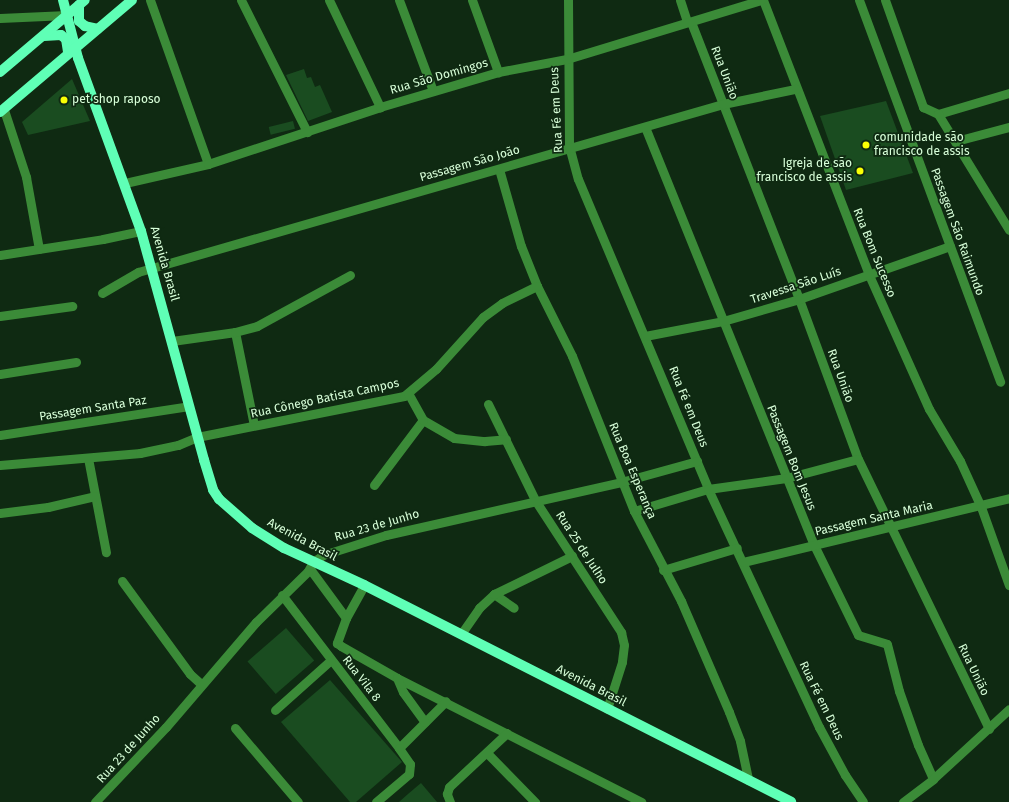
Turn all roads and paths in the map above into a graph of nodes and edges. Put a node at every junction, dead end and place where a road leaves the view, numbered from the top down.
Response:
1 (63, 0) edge
2 (132, 0) edge
3 (241, 0) edge
4 (330, 0) edge
5 (399, 0) edge
6 (472, 0) edge
7 (568, 0) edge
8 (680, 0) edge
9 (762, 0) edge
10 (859, 0) edge
11 (885, 0) edge
12 (152, 1) edge
13 (82, 3) edge
14 (67, 15) junction
15 (0, 18) edge
16 (689, 22) junction
17 (98, 29) junction
18 (43, 36) junction
19 (75, 49) junction
20 (567, 59) junction
21 (62, 61) junction
22 (0, 72) edge
23 (498, 72) junction
24 (796, 89) junction
25 (433, 91) junction
26 (1009, 93) edge
27 (723, 104) junction
28 (380, 107) junction
29 (2, 111) edge
30 (938, 114) junction
31 (645, 127) junction
32 (1009, 127) edge
33 (307, 132) junction
34 (956, 141) junction
35 (569, 146) junction
36 (208, 164) junction
37 (499, 169) junction
38 (125, 183) junction
39 (1009, 230) edge
40 (141, 231) junction
41 (950, 246) junction
42 (39, 249) junction
43 (0, 254) edge
44 (152, 268) junction
45 (350, 275) dead end
46 (869, 275) junction
47 (537, 286) junction
48 (102, 294) dead end
49 (799, 299) junction
50 (72, 306) dead end
51 (0, 316) edge
52 (723, 321) junction
53 (235, 332) junction
54 (645, 336) junction
55 (172, 341) junction
56 (76, 362) dead end
57 (0, 374) edge
58 (1000, 382) dead end
59 (408, 392) junction
60 (488, 404) dead end
61 (189, 406) junction
62 (503, 412) dead end
63 (495, 416) junction
64 (423, 420) junction
65 (254, 426) junction
66 (0, 435) edge
67 (197, 437) junction
68 (506, 439) junction
69 (88, 458) junction
70 (858, 460) junction
71 (697, 461) junction
72 (0, 465) edge
73 (786, 478) junction
74 (622, 482) junction
75 (374, 485) dead end
76 (708, 489) junction
77 (95, 496) junction
78 (1009, 498) edge
79 (535, 500) junction
80 (981, 507) junction
81 (634, 511) junction
82 (0, 513) edge
83 (889, 528) junction
84 (814, 545) junction
85 (738, 548) junction
86 (106, 552) dead end
87 (572, 556) junction
88 (743, 562) junction
89 (311, 565) junction
90 (663, 570) junction
91 (122, 581) dead end
92 (364, 585) junction
93 (1009, 585) edge
94 (494, 594) junction
95 (282, 595) junction
96 (514, 608) dead end
97 (346, 618) junction
98 (462, 634) junction
99 (337, 643) junction
100 (328, 657) junction
101 (397, 678) junction
102 (201, 684) junction
103 (446, 701) junction
104 (607, 709) junction
105 (1009, 709) edge
106 (275, 710) dead end
107 (425, 722) junction
108 (235, 728) dead end
109 (989, 729) junction
110 (507, 734) junction
111 (399, 748) junction
112 (487, 753) junction
113 (933, 779) junction
114 (748, 780) junction
115 (95, 802) edge
116 (298, 802) edge
117 (376, 802) edge
118 (450, 802) edge
119 (535, 802) edge
120 (641, 802) edge
121 (791, 802) edge
122 (863, 802) edge
123 (904, 802) edge

1 - 14 main road, Avenida Brasil
2 - 17 main road
3 - 33 street
4 - 28 street
5 - 25 street
6 - 23 street
7 - 20 street, Rua Fé em Deus
8 - 16 street, Rua União
9 - 16 street, Rua São Domingos
9 - 24 street, Rua Bom Sucesso
10 - 41 street, Passagem São Raimundo
11 - 30 street
12 - 36 street
13 - 14 main road
13 - 17 main road
14 - 15 street
14 - 18 main road
14 - 19 main road, Avenida Brasil
16 - 20 street, Rua São Domingos
16 - 27 street, Rua União
17 - 19 main road
18 - 21 main road
18 - 22 main road
19 - 21 main road
19 - 38 main road, Avenida Brasil
20 - 23 street, Rua São Domingos
20 - 35 street, Rua Fé em Deus
21 - 29 main road
23 - 25 street, Rua São Domingos
24 - 27 street, Passagem São João
24 - 46 street, Rua Bom Sucesso
25 - 28 street, Rua São Domingos
26 - 30 street
27 - 31 street, Passagem São João
27 - 49 street, Rua União
28 - 33 street, Rua São Domingos
29 - 42 street
30 - 34 street
31 - 35 street, Passagem São João
31 - 52 street, Passagem Bom Jesus
32 - 34 street
33 - 36 street, Rua São Domingos
34 - 39 street
35 - 37 street, Passagem São João
35 - 54 street, Rua Fé em Deus
36 - 38 street, Rua São Domingos
37 - 44 street, Passagem São João
37 - 47 street, Rua Boa Esperança
38 - 40 main road, Avenida Brasil
40 - 42 street
40 - 44 main road, Avenida Brasil
41 - 46 street, Travessa São Luís
41 - 58 street, Passagem São Raimundo
42 - 43 street
44 - 48 street, Passagem São João
44 - 55 main road, Avenida Brasil
45 - 53 street
46 - 49 street, Travessa São Luís
46 - 80 street, Rua Bom Sucesso
47 - 59 street, Rua Cônego Batista Campos
47 - 74 street, Rua Boa Esperança
49 - 52 street, Travessa São Luís
49 - 70 street, Rua União
50 - 51 street
52 - 54 street, Travessa São Luís
52 - 73 street, Passagem Bom Jesus
53 - 55 street
53 - 65 street
54 - 71 street, Rua Fé em Deus
55 - 61 main road, Avenida Brasil
56 - 57 street
59 - 64 street
59 - 65 street, Rua Cônego Batista Campos
60 - 63 street, Rua 25 de Julho
61 - 66 street, Passagem Santa Paz
61 - 67 main road, Avenida Brasil
62 - 63 street
63 - 68 street, Rua 25 de Julho
64 - 68 street
64 - 75 street
65 - 67 street, Rua Cônego Batista Campos
67 - 69 street, Rua Cônego Batista Campos
67 - 89 main road, Avenida Brasil
68 - 79 street, Rua 25 de Julho
69 - 72 street, Rua Cônego Batista Campos
69 - 77 street
70 - 73 street
70 - 83 street, Rua União
71 - 74 street, Rua 23 de Junho
71 - 76 street, Rua Fé em Deus
73 - 76 street
73 - 84 street, Passagem Bom Jesus
74 - 79 street, Rua 23 de Junho
74 - 81 street, Rua Boa Esperança
76 - 81 street
76 - 85 street, Rua Fé em Deus
77 - 82 street
77 - 86 street
78 - 80 street, Passagem Santa Maria
79 - 87 street, Rua 25 de Julho
79 - 89 street, Rua 23 de Junho
80 - 83 street, Passagem Santa Maria
80 - 93 street, Rua Bom Sucesso
81 - 90 street, Rua Boa Esperança
83 - 84 street, Passagem Santa Maria
83 - 109 street, Rua União
84 - 88 street, Passagem Santa Maria
84 - 113 street, Passagem Bom Jesus
85 - 88 street, Rua Fé em Deus
85 - 90 street
87 - 94 street
87 - 104 street, Rua 25 de Julho
88 - 122 street, Rua Fé em Deus
89 - 92 main road, Avenida Brasil
89 - 95 street, Rua 23 de Junho
89 - 97 street
90 - 114 street, Rua Boa Esperança
91 - 102 street
92 - 97 street
92 - 98 main road, Avenida Brasil
94 - 96 street
94 - 98 street
95 - 100 street, Rua Vila 8
95 - 102 street, Rua 23 de Junho
97 - 99 street
98 - 104 main road, Avenida Brasil
99 - 100 street
99 - 101 street
100 - 106 street
100 - 111 street, Rua Vila 8
101 - 103 street
101 - 107 street
102 - 115 street, Rua 23 de Junho
103 - 107 street
103 - 110 street
104 - 114 main road, Avenida Brasil
105 - 109 street
107 - 111 street
108 - 116 street
109 - 113 street
110 - 112 street
110 - 120 street
111 - 117 street, Rua Vila 8
112 - 118 street
112 - 119 street
113 - 123 street
114 - 121 main road, Avenida Brasil

